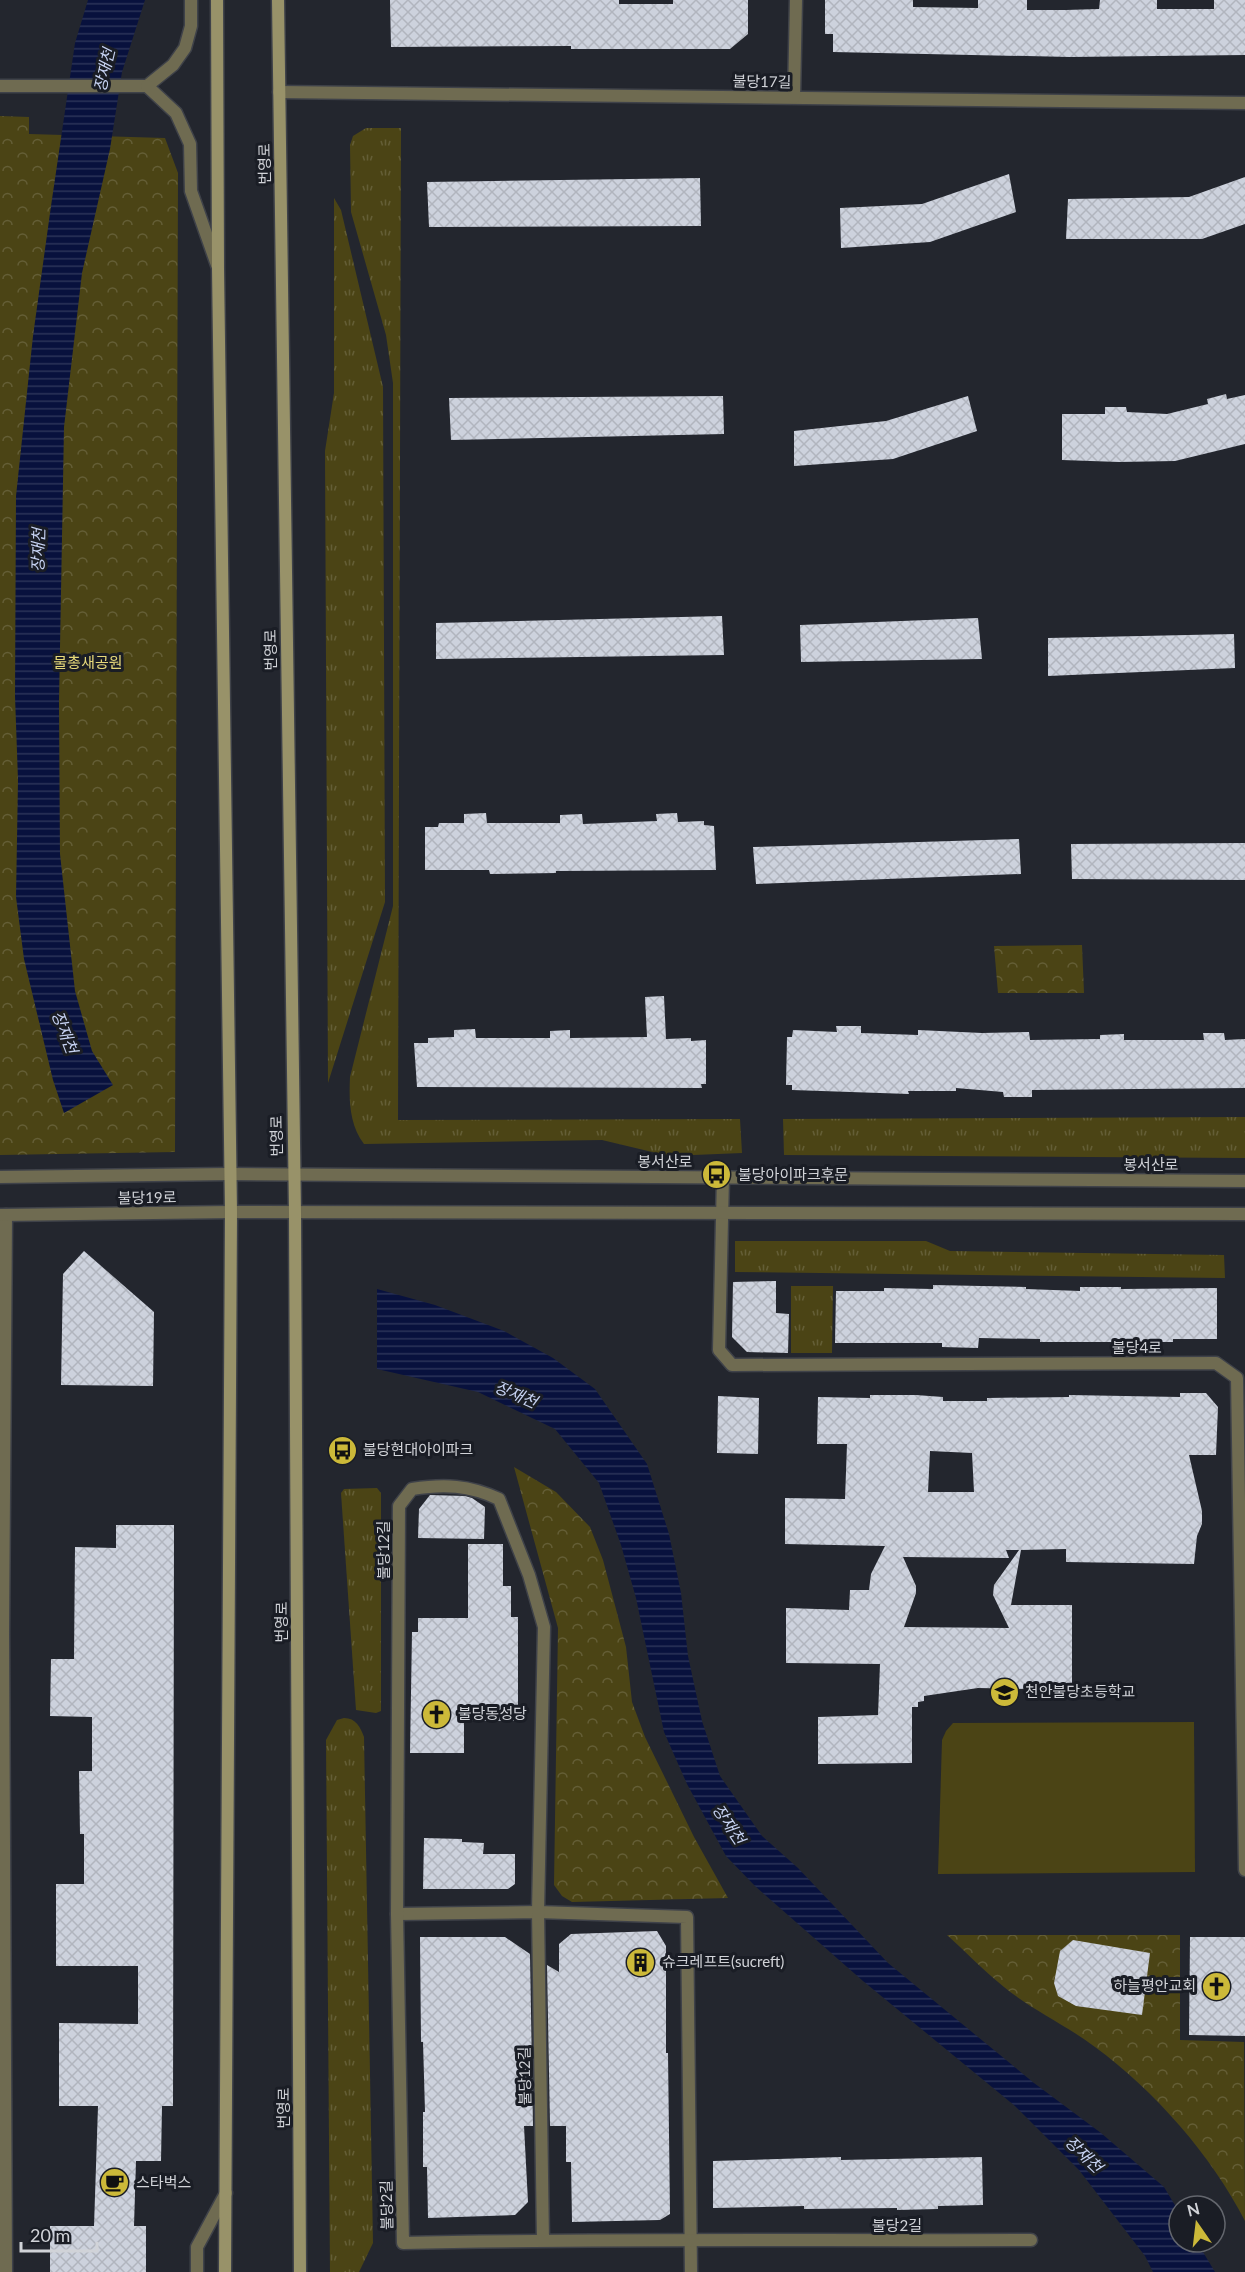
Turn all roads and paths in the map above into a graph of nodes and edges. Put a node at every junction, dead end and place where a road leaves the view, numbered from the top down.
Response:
1 (191, 0) edge
2 (217, 0) edge
3 (278, 0) edge
4 (796, 0) edge
5 (0, 86) edge
6 (147, 86) junction
7 (279, 92) junction
8 (794, 97) junction
9 (1245, 103) edge
10 (218, 268) junction
11 (229, 1174) junction
12 (292, 1175) junction
13 (0, 1177) edge
14 (723, 1177) junction
15 (1245, 1181) edge
16 (231, 1212) junction
17 (294, 1213) junction
18 (722, 1214) junction
19 (1245, 1214) edge
20 (3, 1215) edge
21 (3, 1389) edge
22 (2, 1632) edge
23 (1245, 1870) edge
24 (538, 1912) junction
25 (397, 1914) junction
26 (3, 2180) edge
27 (226, 2193) junction
28 (543, 2240) junction
29 (1031, 2241) dead end
30 (691, 2242) junction
31 (6, 2272) edge
32 (197, 2272) edge
33 (225, 2272) edge
34 (300, 2272) edge
35 (691, 2272) edge

1 - 6 street
2 - 10 main road
3 - 7 main road, 번영로
4 - 8 street
5 - 6 street
6 - 10 street
7 - 8 street, 불당17길
7 - 12 main road, 번영로
8 - 9 street, 불당17길
10 - 11 main road
11 - 12 street, 봉서산로
11 - 13 street, 불당19로
11 - 16 main road
12 - 14 street, 봉서산로
12 - 17 main road, 번영로
14 - 15 street, 봉서산로
14 - 18 street, 불당4로
16 - 17 street, 불당19로
16 - 20 street, 불당19로
16 - 27 main road
17 - 18 street
17 - 34 main road, 번영로
18 - 19 street
18 - 23 street, 불당4로
20 - 21 street
21 - 22 street
22 - 26 street
24 - 25 street
24 - 25 street, 불당12길
24 - 28 street, 불당12길
24 - 30 street
25 - 28 street, 불당2길
26 - 31 street
27 - 32 street
27 - 33 main road
28 - 30 street, 불당2길
29 - 30 street, 불당2길
30 - 35 street

